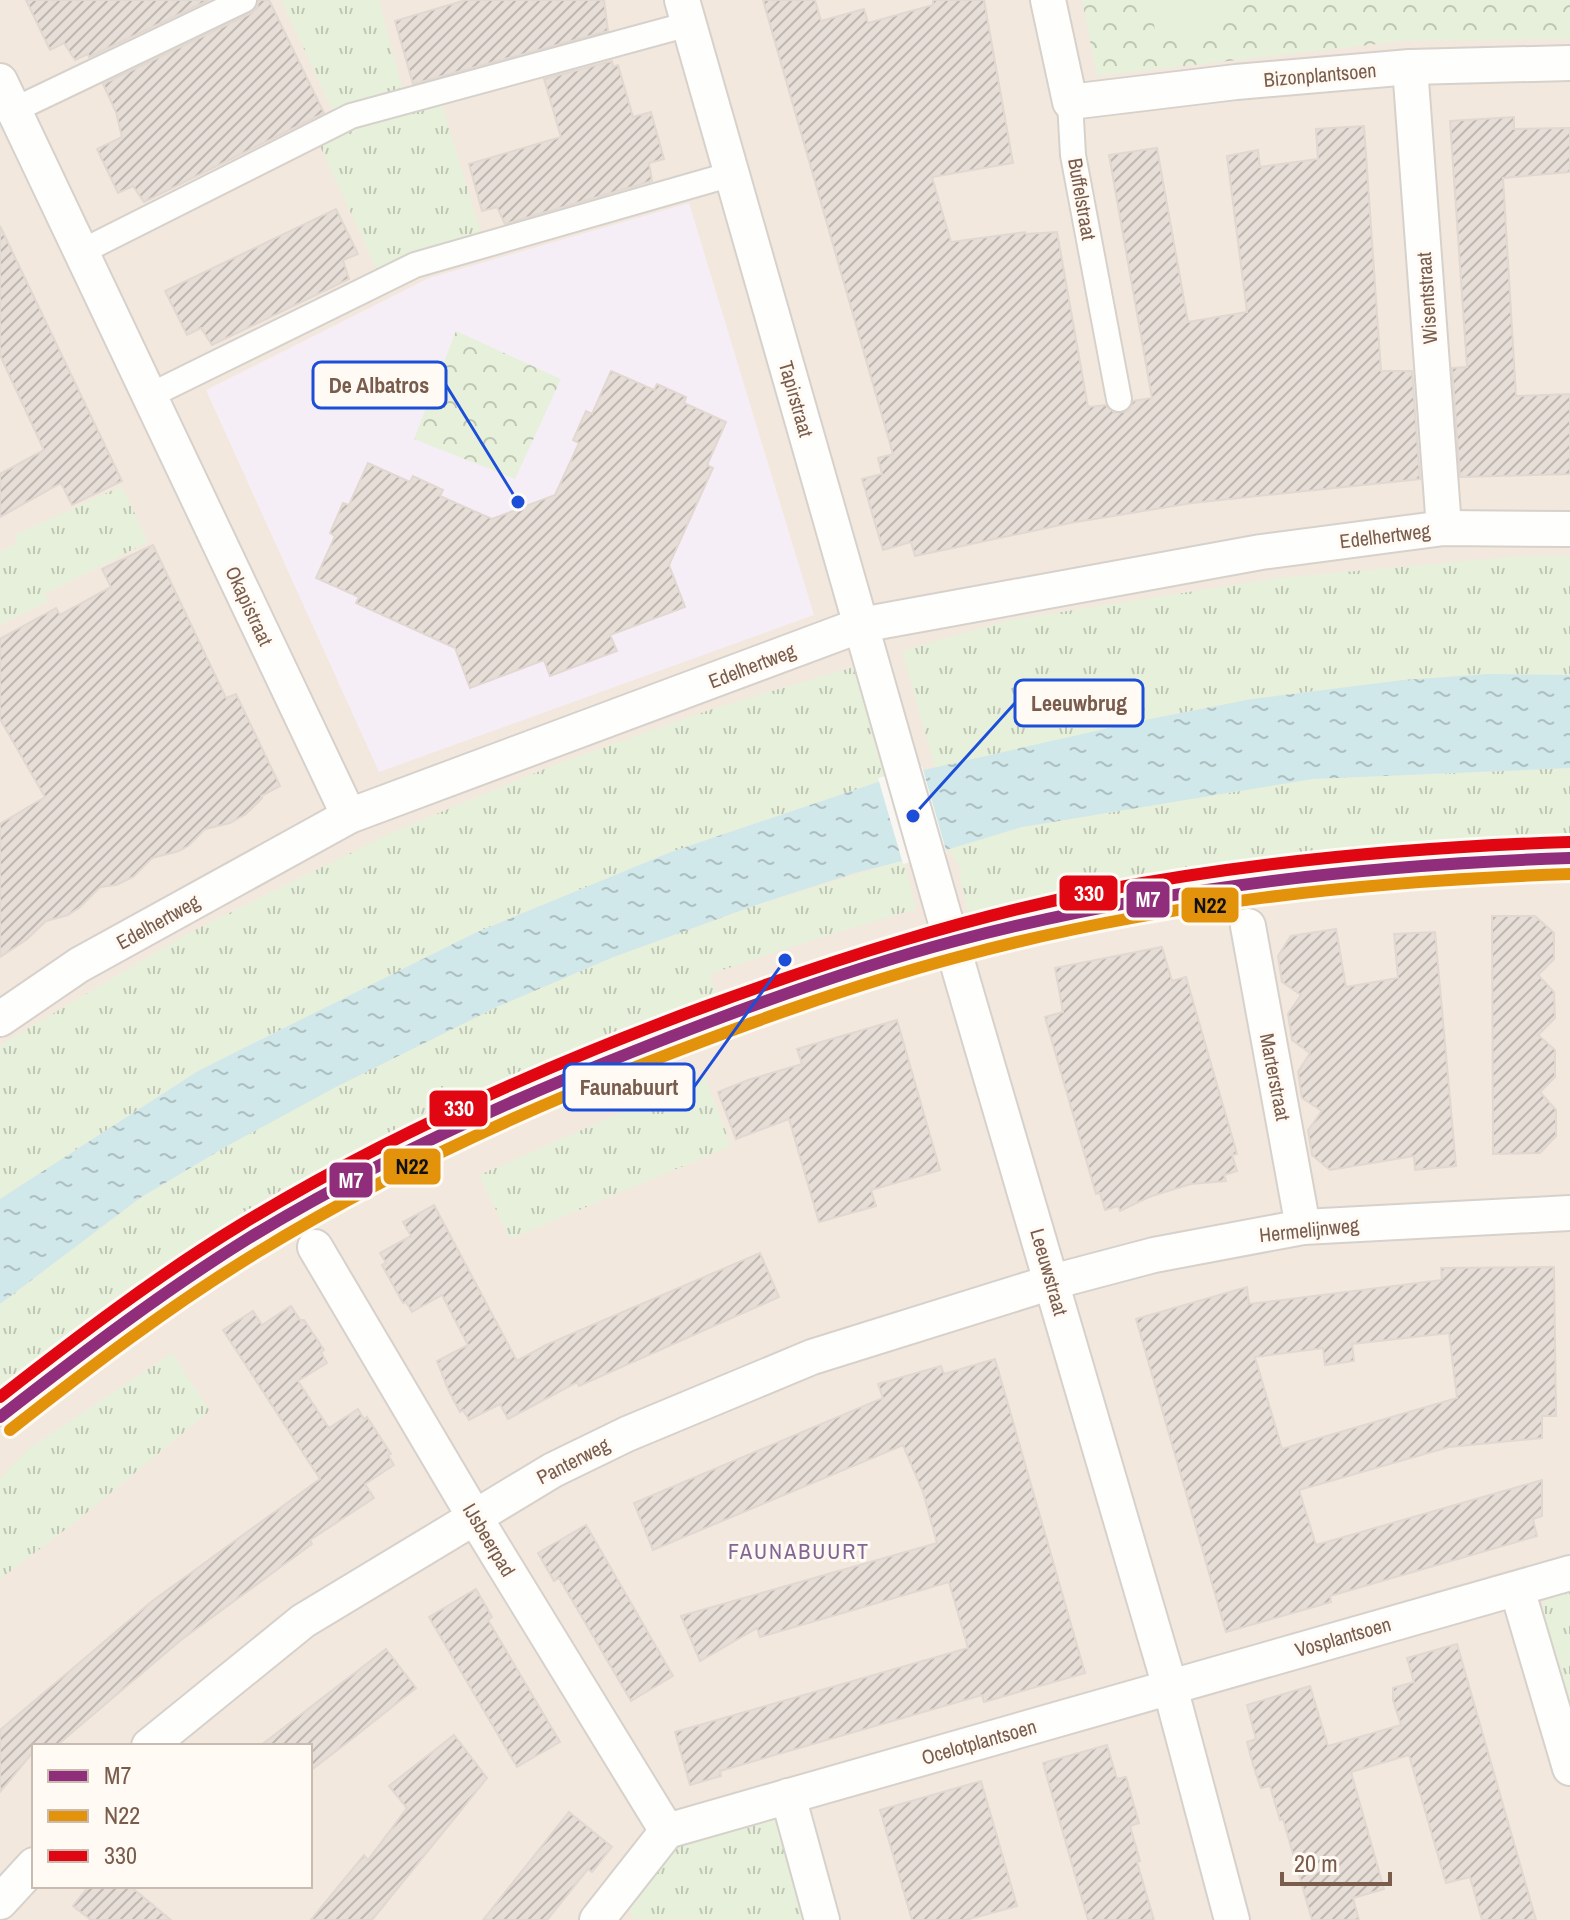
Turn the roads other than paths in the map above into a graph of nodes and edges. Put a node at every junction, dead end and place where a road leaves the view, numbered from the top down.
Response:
1 (244, 0) edge
2 (1048, 0) edge
3 (686, 12) edge
4 (1570, 63) edge
5 (1410, 67) junction
6 (7, 96) edge
7 (1070, 102) junction
8 (732, 174) junction
9 (81, 252) junction
10 (149, 396) junction
11 (1119, 399) dead end
12 (1444, 528) junction
13 (1570, 529) edge
14 (861, 625) junction
15 (349, 816) junction
16 (1570, 858) edge
17 (1248, 926) dead end
18 (952, 942) junction
19 (0, 1019) edge
20 (1570, 1213) edge
21 (1303, 1227) junction
22 (315, 1247) dead end
23 (1052, 1282) junction
24 (0, 1417) edge
25 (474, 1516) junction
26 (1570, 1573) edge
27 (1517, 1589) junction
28 (1170, 1687) junction
29 (151, 1744) edge
30 (1570, 1768) edge
31 (788, 1796) junction
32 (667, 1831) junction
33 (32, 1867) edge
34 (0, 1902) edge
35 (607, 1916) edge
36 (822, 1920) edge
37 (1232, 1920) edge

1 - 6 street, Okapistraat
2 - 7 street, Buffelstraat
3 - 8 street, Tapirstraat
3 - 9 street, Tapirstraat
4 - 5 street, Bizonplantsoen
5 - 7 street, Bizonplantsoen
5 - 12 street, Wisentstraat
6 - 9 street, Okapistraat
7 - 11 street, Buffelstraat
8 - 10 street
8 - 14 street, Tapirstraat
9 - 10 street, Okapistraat
10 - 15 street, Okapistraat
12 - 13 street, Edelhertweg
12 - 14 street, Edelhertweg
14 - 15 street, Edelhertweg
14 - 18 street, Leeuwstraat
15 - 19 street, Edelhertweg
16 - 18 lane
17 - 21 street, Marterstraat
18 - 23 street, Leeuwstraat
18 - 24 lane
20 - 21 street, Hermelijnweg
21 - 23 street, Hermelijnweg
22 - 25 street, IJsbeerpad
23 - 25 street, Panterweg
23 - 28 street, Leeuwstraat
25 - 29 street, Panterweg
25 - 32 street, IJsbeerpad
26 - 27 street, Vosplantsoen
27 - 28 street, Vosplantsoen
27 - 30 street
28 - 31 street, Ocelotplantsoen
28 - 37 street, Leeuwstraat
31 - 32 street, Ocelotplantsoen
31 - 36 street
32 - 35 street
33 - 34 street

